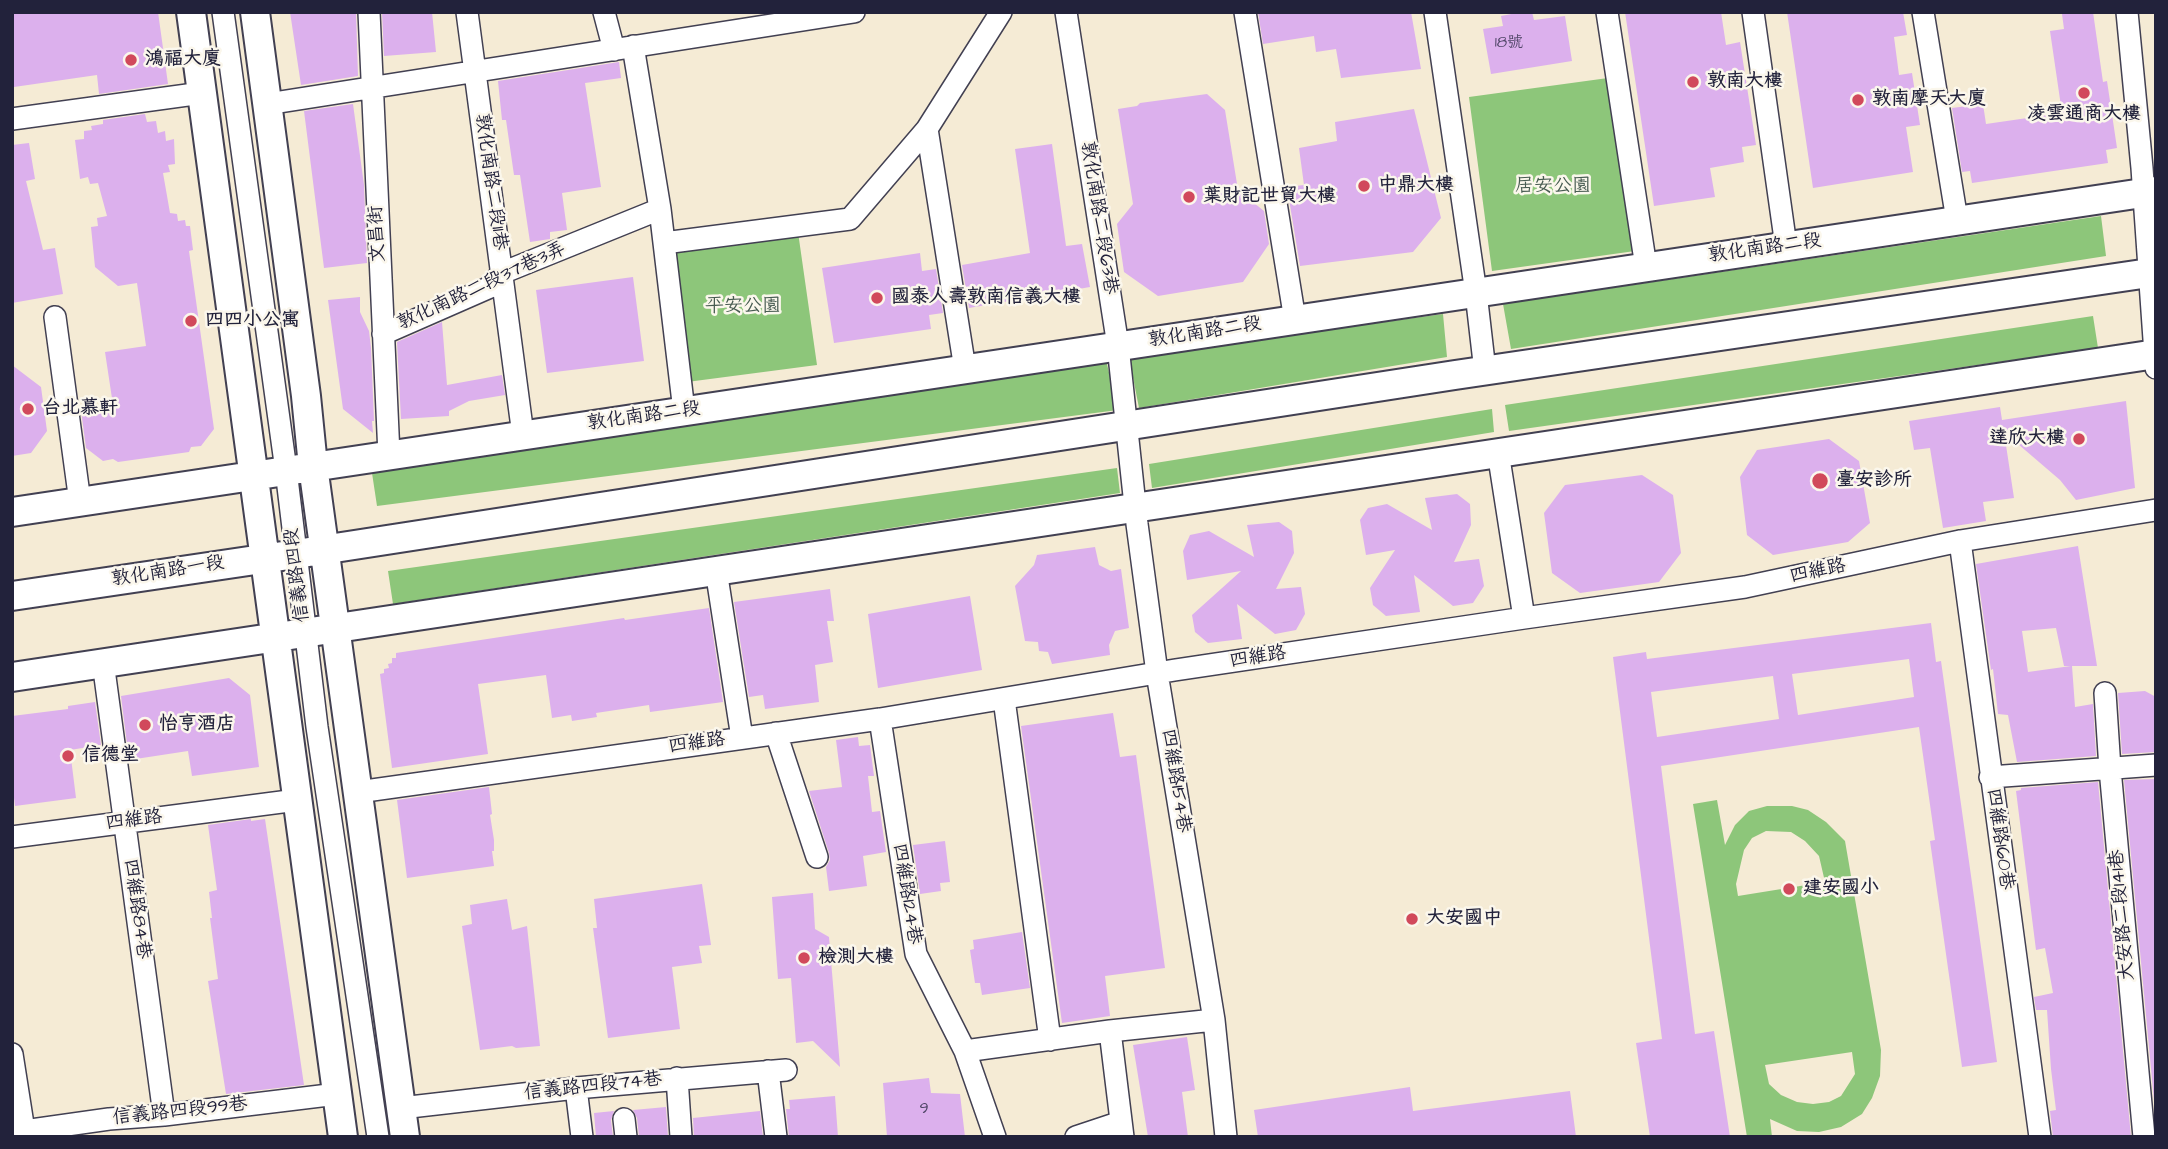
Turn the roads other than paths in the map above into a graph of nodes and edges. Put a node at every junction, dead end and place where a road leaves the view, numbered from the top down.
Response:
1 (191, 12) edge
2 (223, 12) edge
3 (255, 12) edge
4 (369, 12) edge
5 (467, 12) edge
6 (604, 12) edge
7 (853, 12) edge
8 (1001, 12) edge
9 (1066, 12) edge
10 (1245, 12) edge
11 (1435, 12) edge
12 (1607, 12) edge
13 (1753, 12) edge
14 (1923, 12) edge
15 (2127, 12) edge
16 (764, 19) edge
17 (623, 48) junction
18 (474, 73) junction
19 (372, 89) junction
20 (202, 93) junction
21 (267, 104) junction
22 (12, 119) edge
23 (927, 129) junction
24 (2150, 192) edge
25 (660, 209) junction
26 (1956, 220) junction
27 (664, 243) junction
28 (1786, 246) junction
29 (1646, 267) junction
30 (502, 273) junction
31 (2152, 273) edge
32 (1476, 293) junction
33 (55, 317) dead end
34 (1295, 320) junction
35 (383, 334) junction
36 (1118, 346) junction
37 (2155, 354) edge
38 (2156, 368) edge
39 (965, 369) junction
40 (1485, 371) junction
41 (684, 411) junction
42 (1128, 425) junction
43 (523, 435) junction
44 (1498, 452) junction
45 (388, 455) junction
46 (300, 468) junction
47 (253, 475) junction
48 (80, 502) junction
49 (1136, 507) junction
50 (2156, 510) edge
51 (12, 512) edge
52 (1960, 541) junction
53 (325, 550) junction
54 (296, 554) junction
55 (265, 558) junction
56 (716, 570) junction
57 (12, 596) edge
58 (1524, 618) junction
59 (335, 627) junction
60 (304, 631) junction
61 (275, 636) junction
62 (103, 662) junction
63 (1157, 673) junction
64 (12, 677) edge
65 (2105, 693) dead end
66 (1004, 699) junction
67 (880, 719) junction
68 (776, 733) junction
69 (742, 737) junction
70 (2156, 765) edge
71 (2110, 769) junction
72 (1990, 776) junction
73 (358, 792) junction
74 (297, 800) junction
75 (125, 821) junction
76 (12, 837) edge
77 (817, 857) dead end
78 (1214, 1020) junction
79 (1110, 1031) junction
80 (1050, 1040) junction
81 (965, 1051) junction
82 (12, 1054) edge
83 (677, 1078) junction
84 (576, 1088) junction
85 (337, 1094) junction
86 (401, 1108) junction
87 (164, 1115) junction
88 (1122, 1129) edge
89 (24, 1134) edge
90 (343, 1137) edge
91 (378, 1137) edge
92 (405, 1137) edge
93 (582, 1137) edge
94 (681, 1137) edge
95 (776, 1137) edge
96 (995, 1137) edge
97 (1076, 1137) edge
98 (1226, 1137) edge
99 (2039, 1137) edge
100 (2144, 1137) edge

1 - 20 main road, 信義路四段
2 - 46 street, 信義路四段
3 - 21 main road, 信義路四段
4 - 19 street, 文昌街
5 - 18 street, 敦化南路二段11巷
6 - 17 street
7 - 16 street
8 - 23 street
9 - 36 street, 敦化南路二段63巷
10 - 34 street
11 - 32 street
12 - 29 street
13 - 28 street
14 - 26 street
15 - 24 street
16 - 17 street
17 - 18 street
17 - 25 street
18 - 19 street
18 - 30 street, 敦化南路二段11巷
19 - 21 street
19 - 35 street, 文昌街
20 - 22 street
20 - 47 main road, 信義路四段
21 - 46 main road, 信義路四段
23 - 27 street
23 - 39 street
24 - 26 main road, 敦化南路二段
24 - 31 street
25 - 27 street
25 - 30 street, 敦化南路二段37巷3弄
26 - 28 main road, 敦化南路二段
27 - 41 street
28 - 29 main road, 敦化南路二段
29 - 32 main road, 敦化南路二段
30 - 35 street, 敦化南路二段37巷3弄
30 - 43 street, 敦化南路二段11巷
31 - 37 street
31 - 40 main road
32 - 34 main road, 敦化南路二段
32 - 40 street
33 - 48 street
34 - 36 main road, 敦化南路二段
35 - 45 street, 文昌街
36 - 39 main road, 敦化南路二段
36 - 42 street, 敦化南路二段63巷
37 - 38 street
37 - 44 main road
39 - 41 main road, 敦化南路二段
40 - 42 main road
41 - 43 main road, 敦化南路二段
42 - 49 street, 四維路154巷
42 - 53 main road
43 - 45 main road, 敦化南路二段
44 - 49 main road
44 - 58 street
45 - 46 main road, 敦化南路二段
46 - 47 main road, 敦化南路二段
46 - 53 main road, 信義路四段
46 - 54 street, 信義路四段
47 - 48 main road
47 - 55 main road, 信義路四段
48 - 51 main road
49 - 56 main road
49 - 63 street, 四維路154巷
50 - 52 street, 四維路
52 - 58 street, 四維路
52 - 72 street, 四維路160巷
53 - 54 main road, 敦化南路一段
53 - 59 main road, 信義路四段
54 - 55 main road, 敦化南路一段
54 - 60 street, 信義路四段
55 - 57 main road, 敦化南路一段
55 - 61 main road, 信義路四段
56 - 59 main road
56 - 69 street
58 - 63 street, 四維路
59 - 60 main road
59 - 73 main road, 信義路四段
60 - 61 main road
60 - 91 street, 信義路四段
61 - 62 main road
61 - 74 main road, 信義路四段
62 - 64 main road
62 - 75 street, 四維路84巷
63 - 66 street, 四維路
63 - 78 street, 四維路154巷
65 - 71 street, 大安路二段141巷
66 - 67 street, 四維路
66 - 80 street
67 - 68 street, 四維路
67 - 81 street, 四維路124巷
68 - 69 street, 四維路
68 - 77 street
69 - 73 street, 四維路
70 - 71 street
71 - 72 street
71 - 100 street, 大安路二段141巷
72 - 99 street, 四維路160巷
73 - 86 main road, 信義路四段
74 - 75 street, 四維路
74 - 85 main road, 信義路四段
75 - 76 street, 四維路
75 - 87 street, 四維路84巷
78 - 79 street
78 - 98 street, 四維路154巷
79 - 80 street
79 - 88 street
80 - 81 street
81 - 96 street, 四維路124巷
82 - 89 street
83 - 84 street, 信義路四段74巷
83 - 94 street
83 - 95 street, 信義路四段74巷
84 - 86 street, 信義路四段74巷
84 - 93 street
85 - 87 street, 信義路四段99巷
85 - 90 main road, 信義路四段
86 - 92 main road, 信義路四段
87 - 89 street, 信義路四段99巷
88 - 97 street

